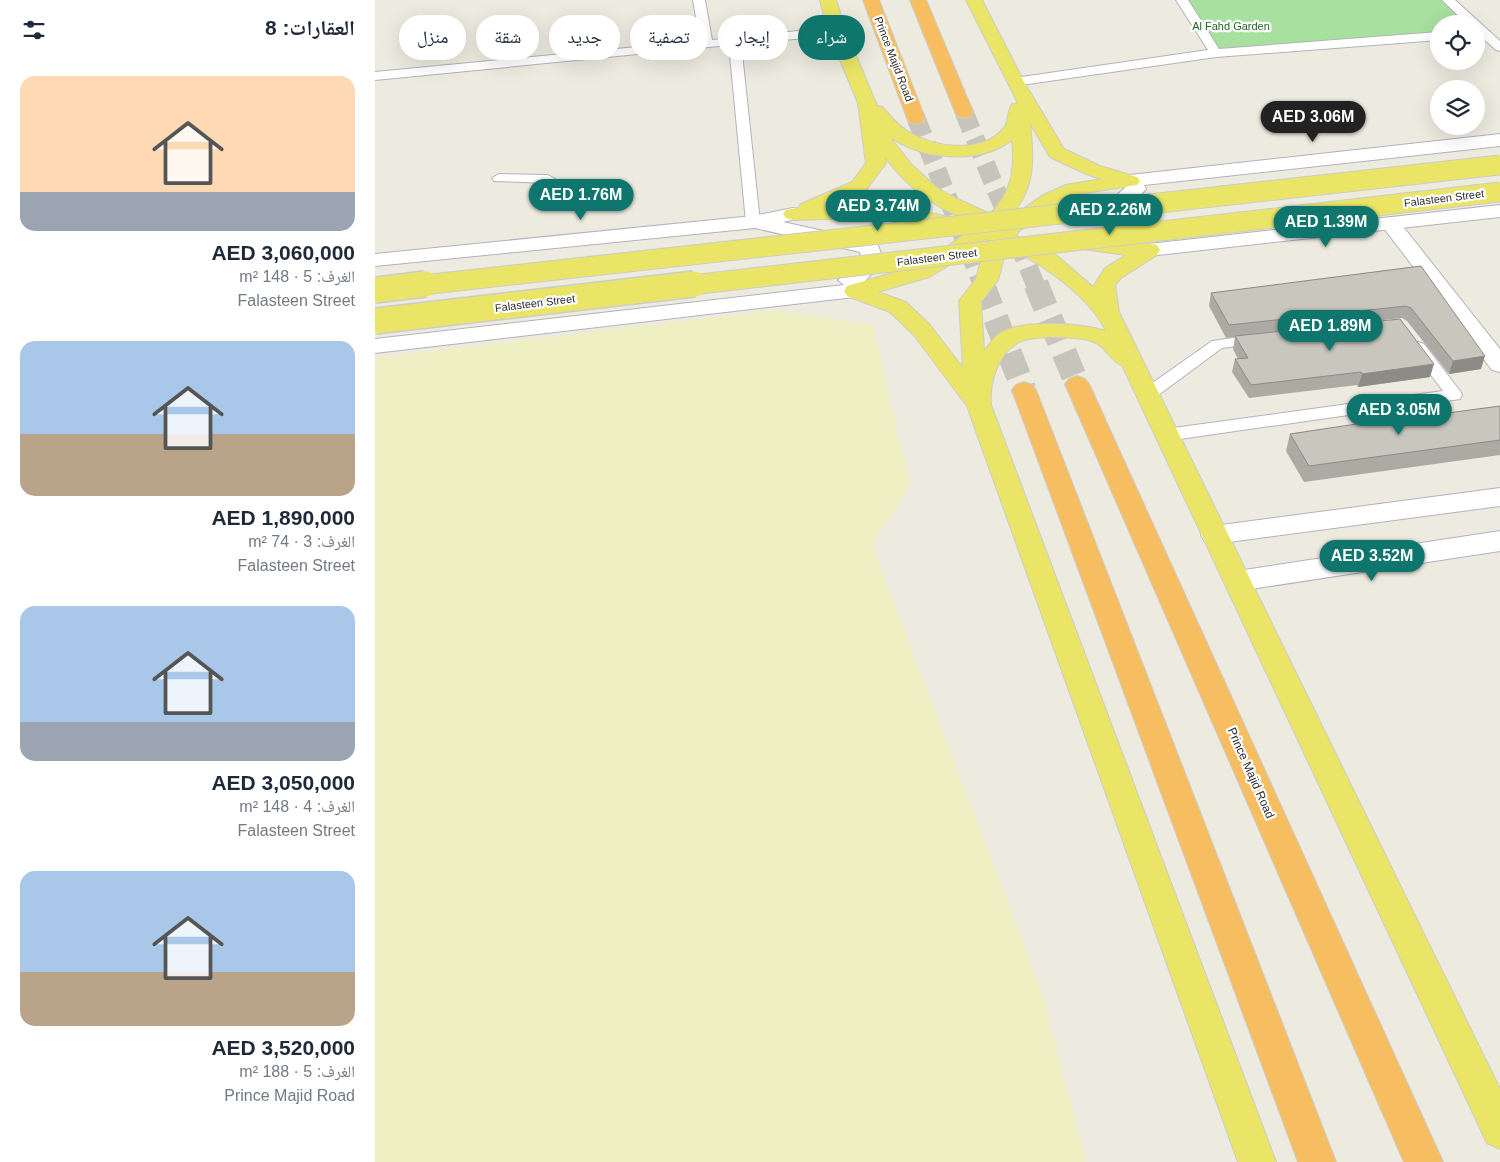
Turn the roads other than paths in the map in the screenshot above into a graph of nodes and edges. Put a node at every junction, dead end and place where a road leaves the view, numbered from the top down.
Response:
1 (699, 0) edge
2 (828, 0) edge
3 (871, 0) edge
4 (918, 0) edge
5 (974, 0) edge
6 (1182, 0) edge
7 (1448, 0) edge
8 (702, 15) edge
9 (832, 15) edge
10 (1463, 15) edge
11 (1485, 35) edge
12 (1430, 37) edge
13 (1500, 47) edge
14 (630, 52) edge
15 (1216, 53) junction
16 (737, 60) edge
17 (848, 60) edge
18 (375, 76) edge
19 (1015, 82) junction
20 (964, 112) tunnel mouth
21 (1019, 112) junction
22 (868, 113) junction
23 (916, 118) tunnel mouth
24 (1500, 140) edge
25 (1500, 165) edge
26 (499, 178) dead end
27 (548, 179) dead end
28 (1139, 180) junction
29 (1500, 192) edge
30 (1500, 211) edge
31 (793, 214) junction
32 (753, 222) junction
33 (1390, 223) junction
34 (997, 230) junction
35 (1201, 244) junction
36 (1149, 250) junction
37 (375, 260) edge
38 (375, 290) edge
39 (855, 291) junction
40 (811, 295) junction
41 (1108, 312) junction
42 (375, 321) edge
43 (1407, 332) edge
44 (1276, 338) edge
45 (375, 346) edge
46 (1500, 365) edge
47 (1142, 383) junction
48 (1077, 384) tunnel mouth
49 (1024, 390) tunnel mouth
50 (979, 406) junction
51 (1166, 435) junction
52 (1500, 497) edge
53 (1214, 535) junction
54 (1500, 540) edge
55 (1238, 581) junction
56 (1500, 1130) edge
57 (1257, 1162) edge
58 (1317, 1162) edge
59 (1424, 1162) edge

1 - 8 lane
2 - 9 main road
3 - 23 highway, Prince Majid Road
4 - 20 highway
5 - 19 main road
6 - 15 lane
7 - 10 lane
11 - 13 lane
12 - 15 lane
14 - 18 lane
15 - 19 lane
16 - 32 lane
17 - 22 main road
19 - 21 main road
19 - 28 main road
21 - 22 main road
21 - 34 main road
22 - 31 main road
22 - 34 main road
24 - 28 main road
25 - 38 main road, bridge
26 - 27 lane
28 - 34 main road
28 - 35 main road
29 - 42 main road, Falasteen Street, bridge
30 - 33 main road
31 - 32 main road
31 - 34 main road
32 - 37 main road
32 - 40 main road
33 - 35 main road
33 - 46 main road
34 - 36 main road
34 - 39 main road
34 - 41 main road
34 - 50 main road
35 - 36 main road
36 - 41 main road
39 - 40 main road
39 - 50 main road
40 - 45 main road
41 - 47 main road
43 - 51 lane
44 - 47 lane
47 - 50 main road
47 - 51 main road
48 - 59 highway, Prince Majid Road
49 - 58 highway
50 - 57 main road
51 - 53 main road
52 - 53 main road
53 - 55 main road
54 - 55 main road
55 - 56 main road

